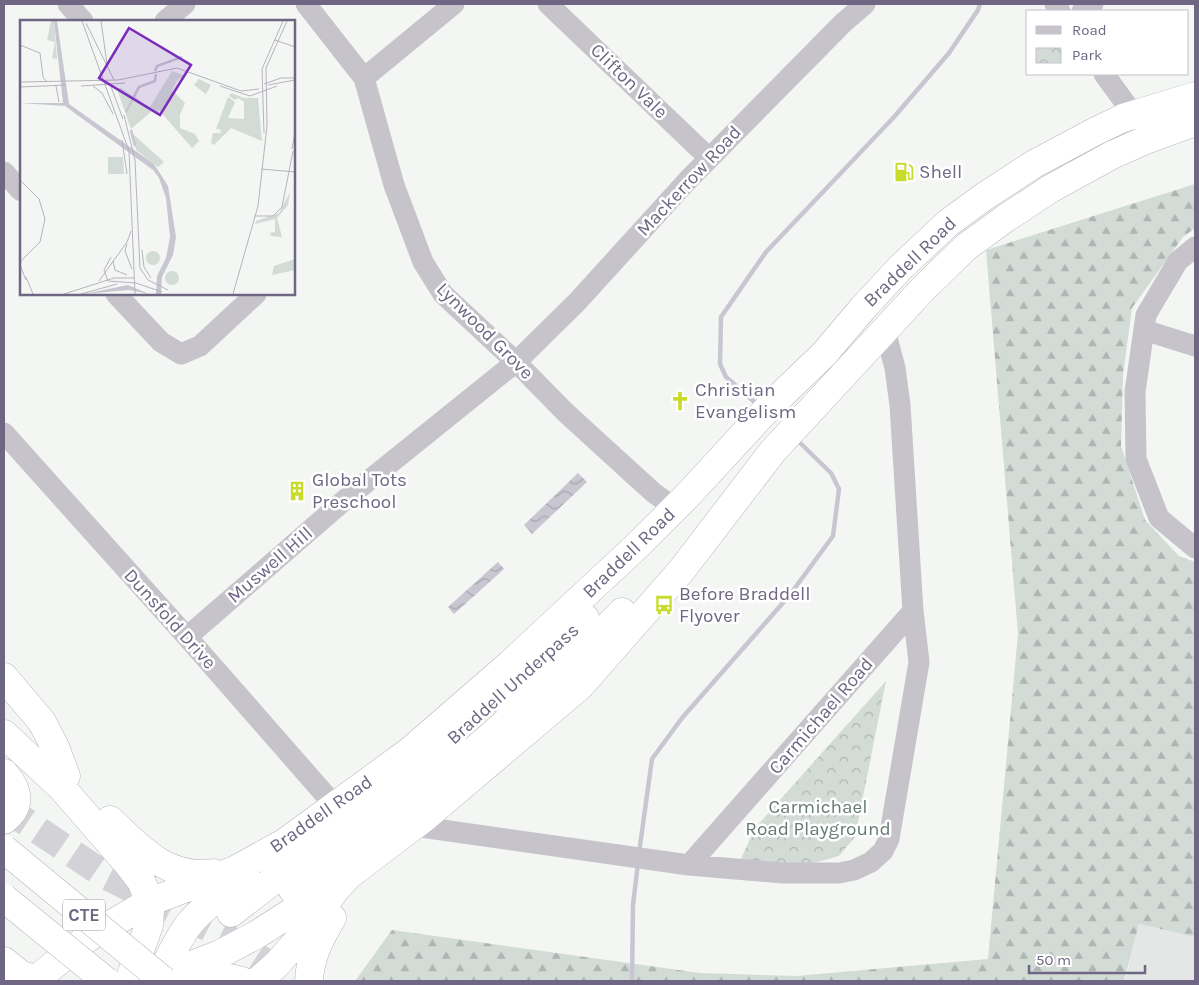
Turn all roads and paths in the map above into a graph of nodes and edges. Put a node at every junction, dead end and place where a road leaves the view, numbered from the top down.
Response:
1 (68, 4) edge
2 (185, 4) edge
3 (306, 4) edge
4 (454, 4) edge
5 (548, 4) edge
6 (865, 4) edge
7 (82, 20) edge
8 (166, 20) edge
9 (1105, 75) edge
10 (364, 78) junction
11 (1195, 96) edge
12 (1134, 115) junction
13 (1195, 122) edge
14 (709, 158) junction
15 (4, 172) edge
16 (20, 190) edge
17 (1195, 246) edge
18 (117, 295) edge
19 (255, 295) edge
20 (885, 330) junction
21 (1144, 330) junction
22 (1195, 346) edge
23 (824, 354) joint
24 (516, 362) junction
25 (775, 425) junction
26 (4, 434) edge
27 (675, 508) junction
28 (1195, 548) edge
29 (914, 611) junction
30 (187, 637) junction
31 (4, 677) edge
32 (4, 723) edge
33 (4, 734) edge
34 (4, 772) edge
35 (66, 776) junction
36 (335, 806) junction
37 (4, 820) edge
38 (414, 826) junction
39 (284, 843) junction
40 (4, 849) edge
41 (382, 851) junction
42 (689, 865) junction
43 (235, 870) junction
44 (349, 875) junction
45 (4, 898) edge
46 (149, 902) junction
47 (236, 920) dead end
48 (189, 924) junction
49 (220, 954) junction
50 (4, 961) edge
51 (161, 980) edge
52 (35, 981) edge
53 (106, 981) edge
54 (130, 981) edge
55 (189, 981) edge
56 (242, 981) edge
57 (258, 981) edge
58 (309, 981) edge

1 - 7 street
2 - 8 street
3 - 10 street, Lynwood Grove
4 - 10 street
5 - 14 street, Clifton Vale
6 - 14 street, Mackerrow Road
9 - 12 street
10 - 24 street, Lynwood Grove
11 - 12 highway, Braddell Road
12 - 23 highway, Braddell Road
13 - 20 highway, Braddell Road
14 - 24 street, Mackerrow Road
15 - 16 street
17 - 21 street
18 - 19 street
20 - 25 highway, Braddell Road
20 - 29 street
21 - 22 street
21 - 28 street
23 - 25 highway, Braddell Underpass
24 - 27 street, Lynwood Grove
24 - 30 street, Muswell Hill
25 - 27 highway, Braddell Road
25 - 38 highway, Braddell Road
25 - 47 highway, Braddell Underpass
26 - 30 street, Dunsfold Drive
27 - 36 highway, Braddell Road
29 - 42 street, Carmichael Road
29 - 42 street
30 - 36 street, Dunsfold Drive
31 - 35 highway
32 - 35 highway
33 - 46 highway
34 - 37 highway
35 - 43 highway
36 - 39 highway, Braddell Road
38 - 41 highway, Braddell Road
38 - 42 street
39 - 43 highway, Braddell Road
39 - 48 highway
40 - 51 highway, CTE, bridge
41 - 44 highway, Braddell Road
41 - 58 highway
43 - 46 highway, Braddell Road
44 - 49 highway
44 - 57 highway, Braddell Road
45 - 53 highway, CTE, bridge
46 - 52 highway, Braddell Road
46 - 54 highway
48 - 49 highway
48 - 51 highway
49 - 51 highway
50 - 52 highway
51 - 54 highway
55 - 56 highway

